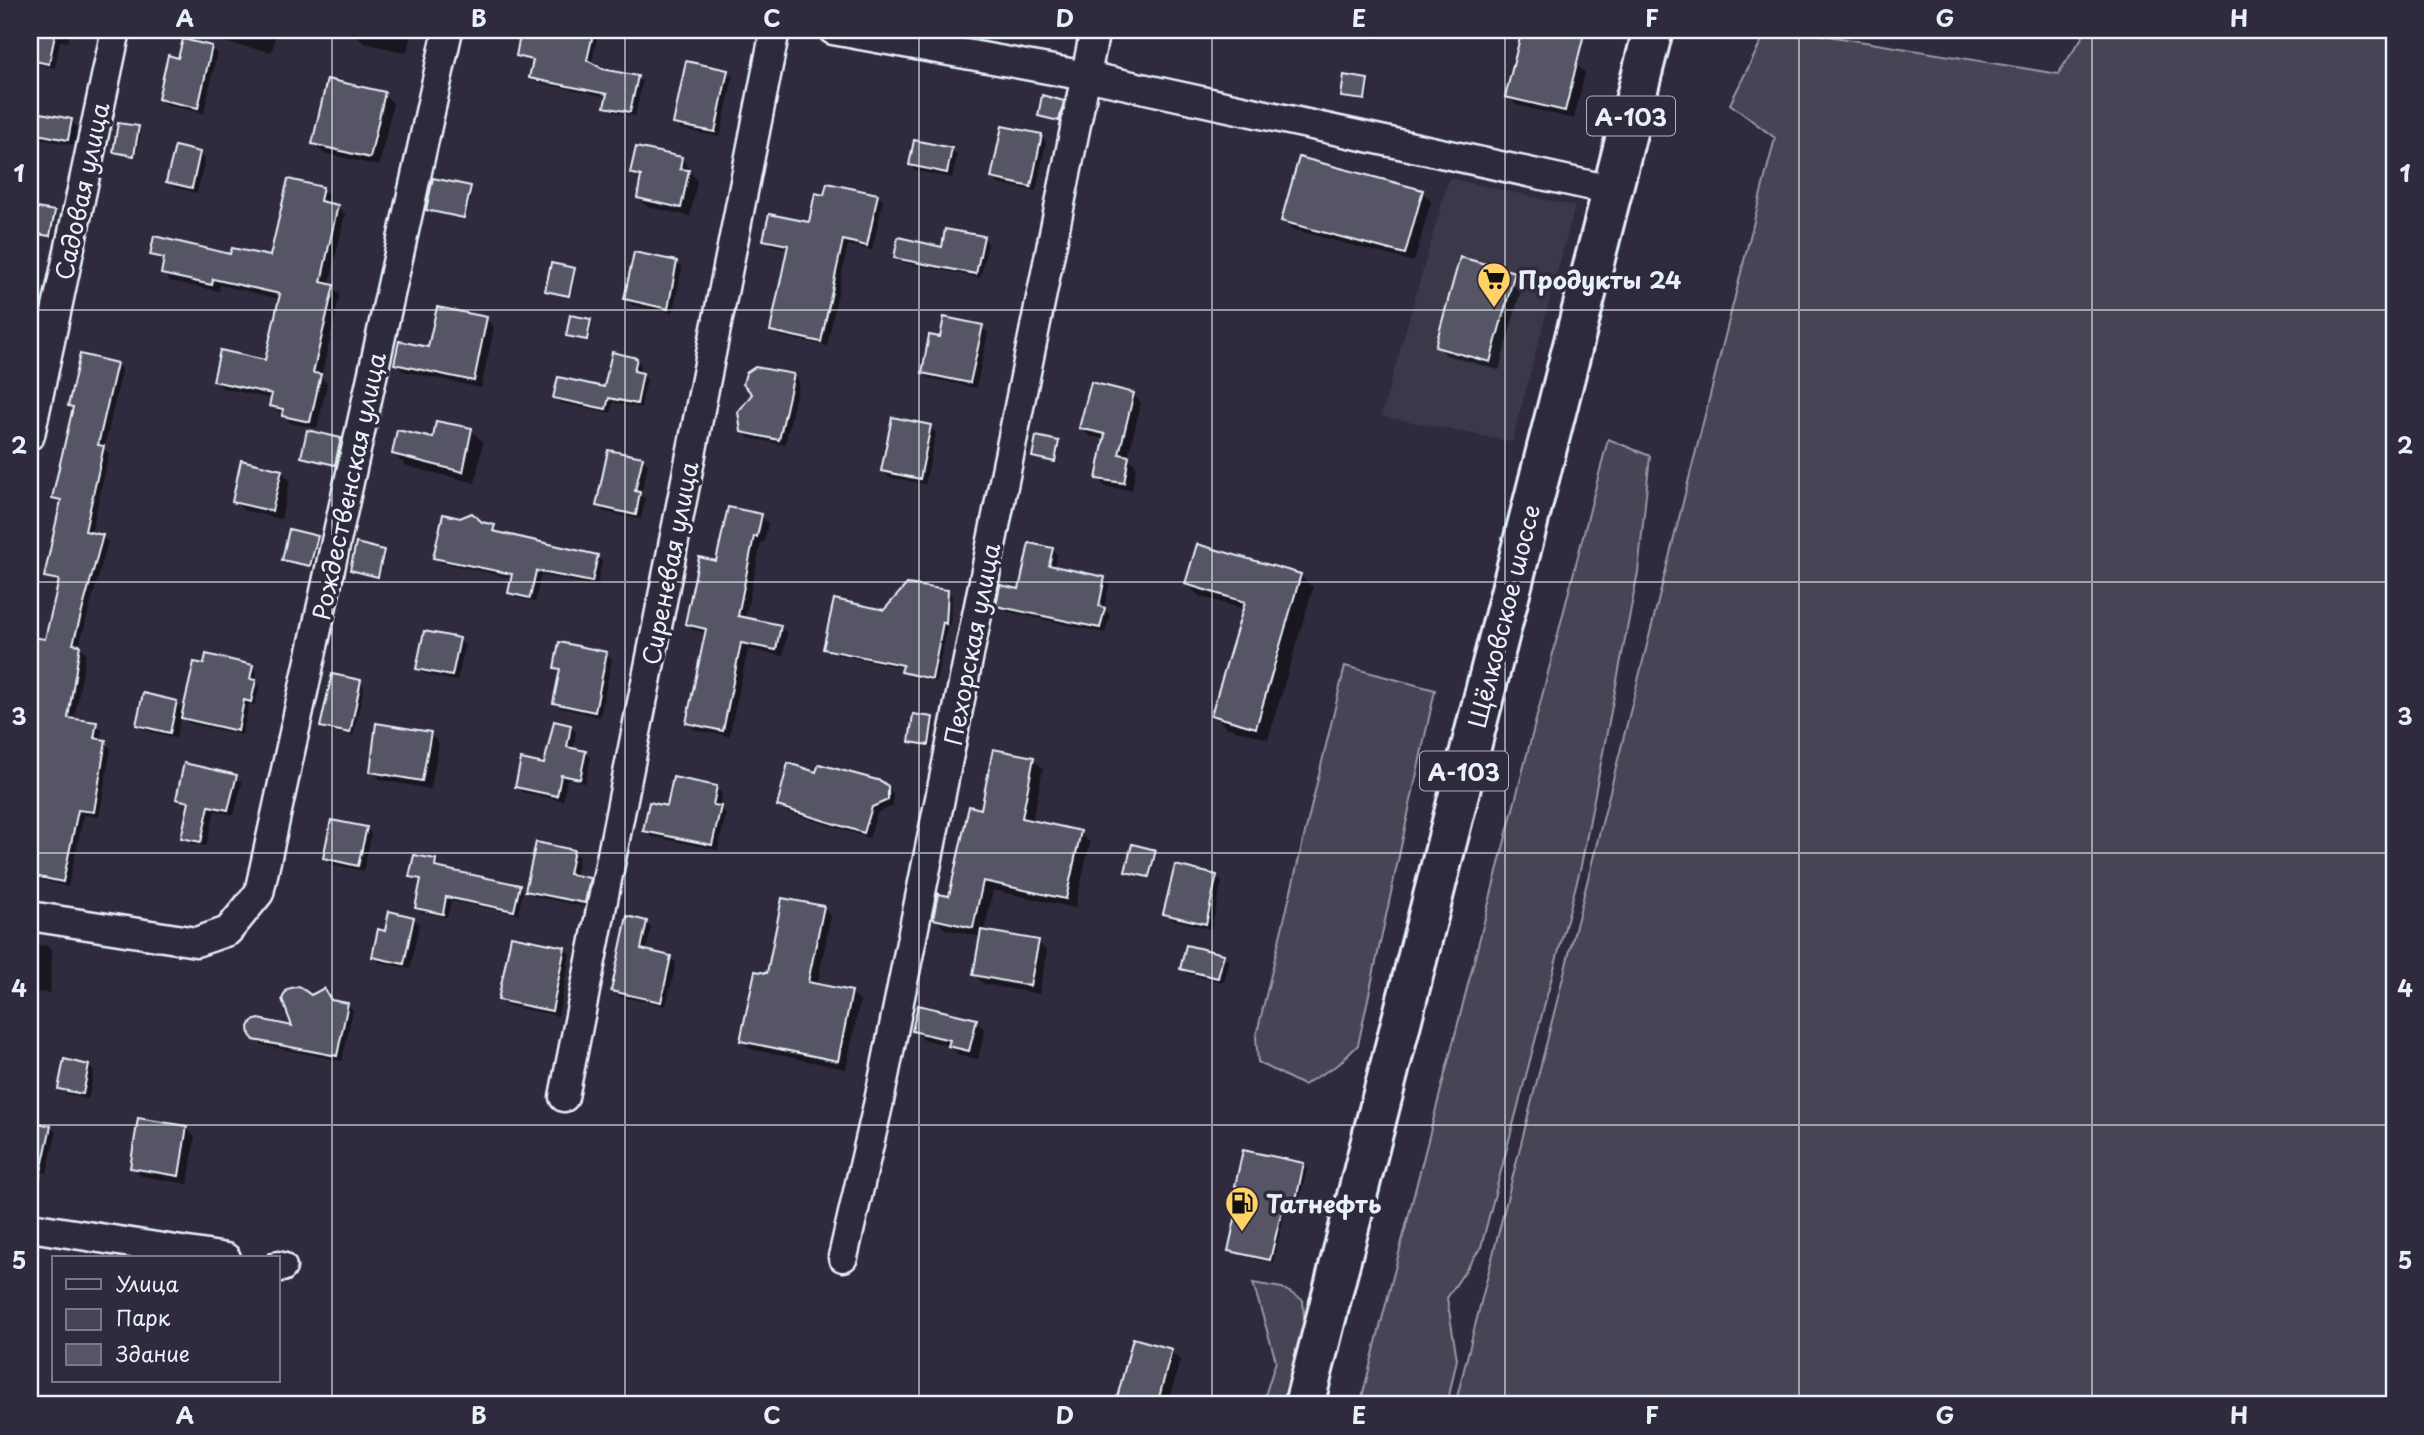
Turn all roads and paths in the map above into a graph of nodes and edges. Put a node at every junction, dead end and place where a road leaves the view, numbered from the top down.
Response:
1 (116, 30) edge
2 (448, 30) edge
3 (775, 30) edge
4 (833, 30) edge
5 (1095, 30) edge
6 (1653, 30) edge
7 (1086, 76) junction
8 (1611, 190) junction
9 (30, 435) edge
10 (30, 916) edge
11 (564, 1097) dead end
12 (30, 1227) edge
13 (213, 1256) edge
14 (842, 1257) dead end
15 (1304, 1405) edge

1 - 9 street, Садовая улица
2 - 10 street, Рождественская улица
3 - 11 street, Сиреневая улица
4 - 7 street
5 - 7 street, Пехорская улица
6 - 8 main road, Щёлковское шоссе / А-103
7 - 8 street
7 - 14 street, Пехорская улица
8 - 15 main road, Щёлковское шоссе / А-103
12 - 13 street

